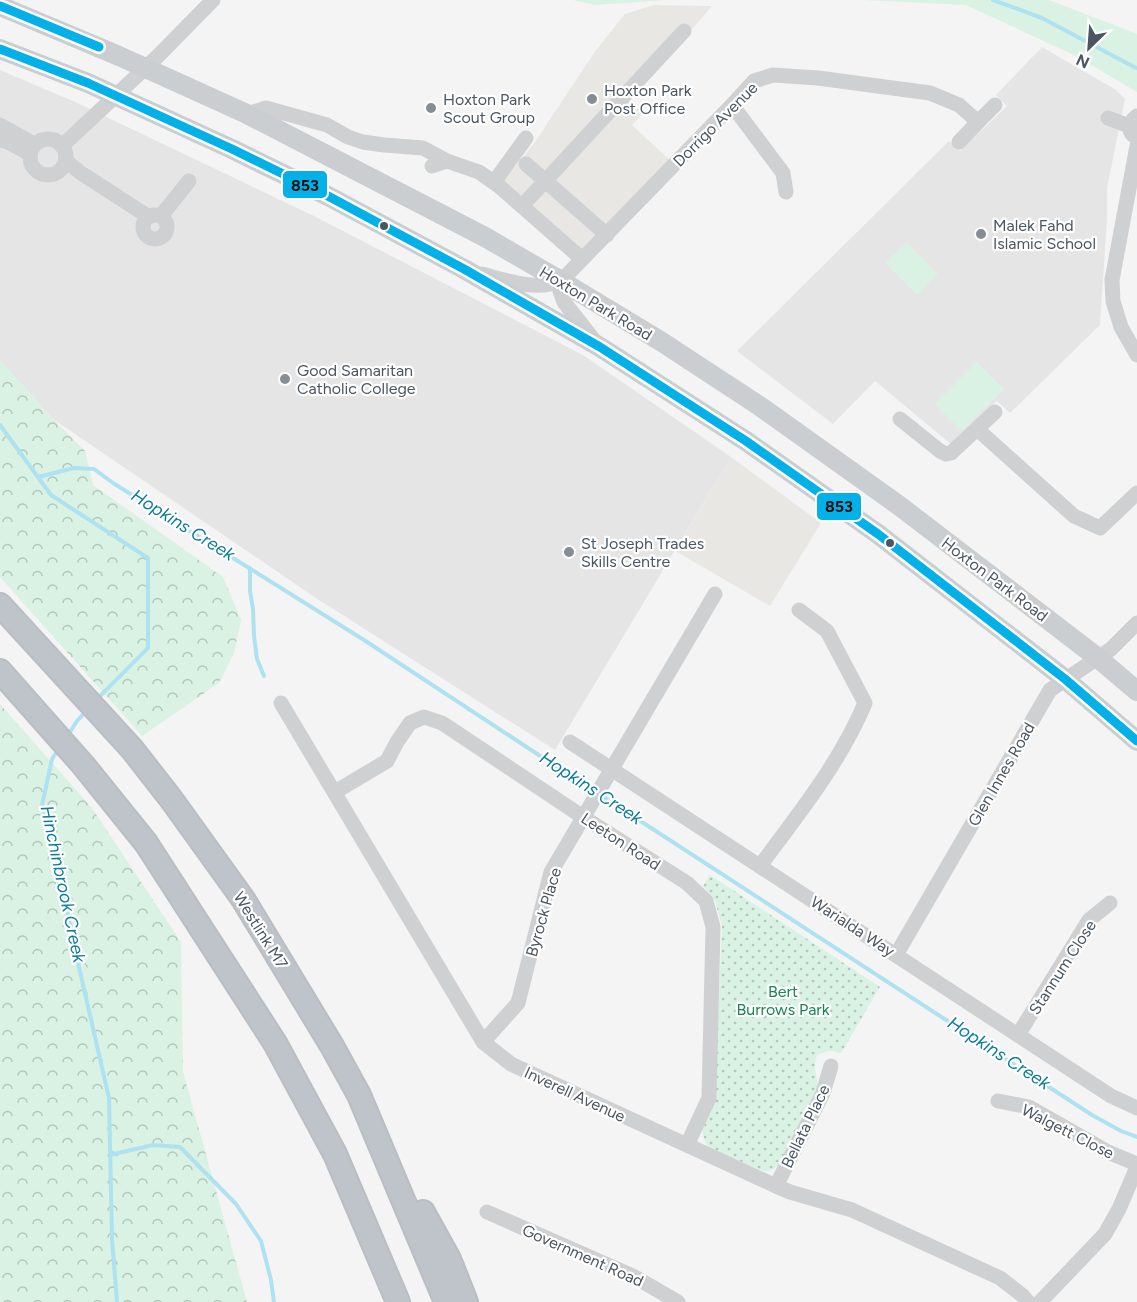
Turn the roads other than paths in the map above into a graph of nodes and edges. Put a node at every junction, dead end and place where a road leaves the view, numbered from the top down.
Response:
1 (213, 0) edge
2 (0, 6) edge
3 (684, 31) dead end
4 (0, 49) edge
5 (146, 68) junction
6 (115, 96) junction
7 (732, 105) junction
8 (995, 105) dead end
9 (247, 114) junction
10 (1108, 118) dead end
11 (978, 122) junction
12 (0, 125) edge
13 (1134, 127) edge
14 (526, 138) dead end
15 (0, 140) edge
16 (959, 142) dead end
17 (62, 146) junction
18 (1137, 146) edge
19 (32, 149) junction
20 (66, 161) junction
21 (526, 164) dead end
22 (189, 181) dead end
23 (545, 181) junction
24 (494, 182) junction
25 (786, 192) dead end
26 (522, 206) junction
27 (607, 235) junction
28 (582, 260) junction
29 (464, 269) junction
30 (561, 281) junction
31 (600, 347) junction
32 (1137, 355) edge
33 (995, 412) dead end
34 (900, 419) dead end
35 (977, 429) junction
36 (1137, 493) edge
37 (715, 594) dead end
38 (0, 605) edge
39 (800, 610) dead end
40 (1137, 623) edge
41 (1098, 658) junction
42 (0, 671) edge
43 (1065, 679) junction
44 (1137, 691) edge
45 (281, 703) dead end
46 (1137, 741) edge
47 (570, 742) dead end
48 (612, 770) junction
49 (335, 792) junction
50 (583, 817) junction
51 (760, 866) junction
52 (1110, 903) dead end
53 (896, 955) junction
54 (1018, 1035) junction
55 (483, 1042) junction
56 (831, 1066) dead end
57 (359, 1095) junction
58 (998, 1101) dead end
59 (1137, 1108) edge
60 (687, 1145) junction
61 (335, 1154) junction
62 (1137, 1166) edge
63 (776, 1186) junction
64 (487, 1212) dead end
65 (658, 1297) edge
66 (386, 1302) edge
67 (398, 1302) edge
68 (446, 1302) edge
69 (466, 1302) edge
70 (678, 1302) edge
71 (1028, 1302) edge
72 (1040, 1302) edge

1 - 5 street
2 - 5 main road, Hoxton Park Road
3 - 23 street
4 - 6 main road
5 - 6 street
5 - 9 main road, Hoxton Park Road
6 - 17 street
6 - 29 main road
7 - 11 street, Dorrigo Avenue
7 - 25 street
7 - 27 street, Dorrigo Avenue
8 - 11 street
9 - 24 street
9 - 30 main road, Hoxton Park Road
10 - 13 street
11 - 16 street
12 - 19 street
14 - 24 street
15 - 19 street
17 - 19 street
17 - 20 street
18 - 32 street
19 - 20 street
20 - 22 street
21 - 23 street
23 - 26 street
23 - 27 street
24 - 26 street
26 - 28 street
27 - 28 street, Dorrigo Avenue
28 - 30 street, Dorrigo Avenue
29 - 30 street
29 - 31 main road
30 - 31 street
30 - 41 main road, Hoxton Park Road
31 - 43 main road
33 - 35 street
34 - 35 street
35 - 36 street
37 - 48 street, Byrock Place
38 - 57 highway, Westlink M7
39 - 51 street
40 - 41 street, Glen Innes Road
41 - 43 street, Glen Innes Road
41 - 44 main road, Hoxton Park Road
42 - 61 highway
43 - 46 main road
43 - 53 street, Glen Innes Road
45 - 49 street, Inverell Avenue
47 - 48 street, Warialda Way
48 - 50 street, Byrock Place
48 - 51 street, Warialda Way
49 - 50 street, Leeton Road
49 - 55 street, Inverell Avenue
50 - 55 street, Byrock Place
50 - 60 street, Leeton Road
51 - 53 street, Warialda Way
52 - 54 street, Stannum Close
53 - 54 street, Warialda Way
54 - 59 street, Warialda Way
55 - 60 street, Inverell Avenue
56 - 63 street, Bellata Place
57 - 68 highway, Westlink M7
57 - 69 highway
58 - 62 street, Walgett Close
60 - 63 street, Inverell Avenue
61 - 66 highway
61 - 67 highway
62 - 72 street
63 - 71 street, Inverell Avenue
64 - 65 street, Government Road
65 - 70 street, Government Road

